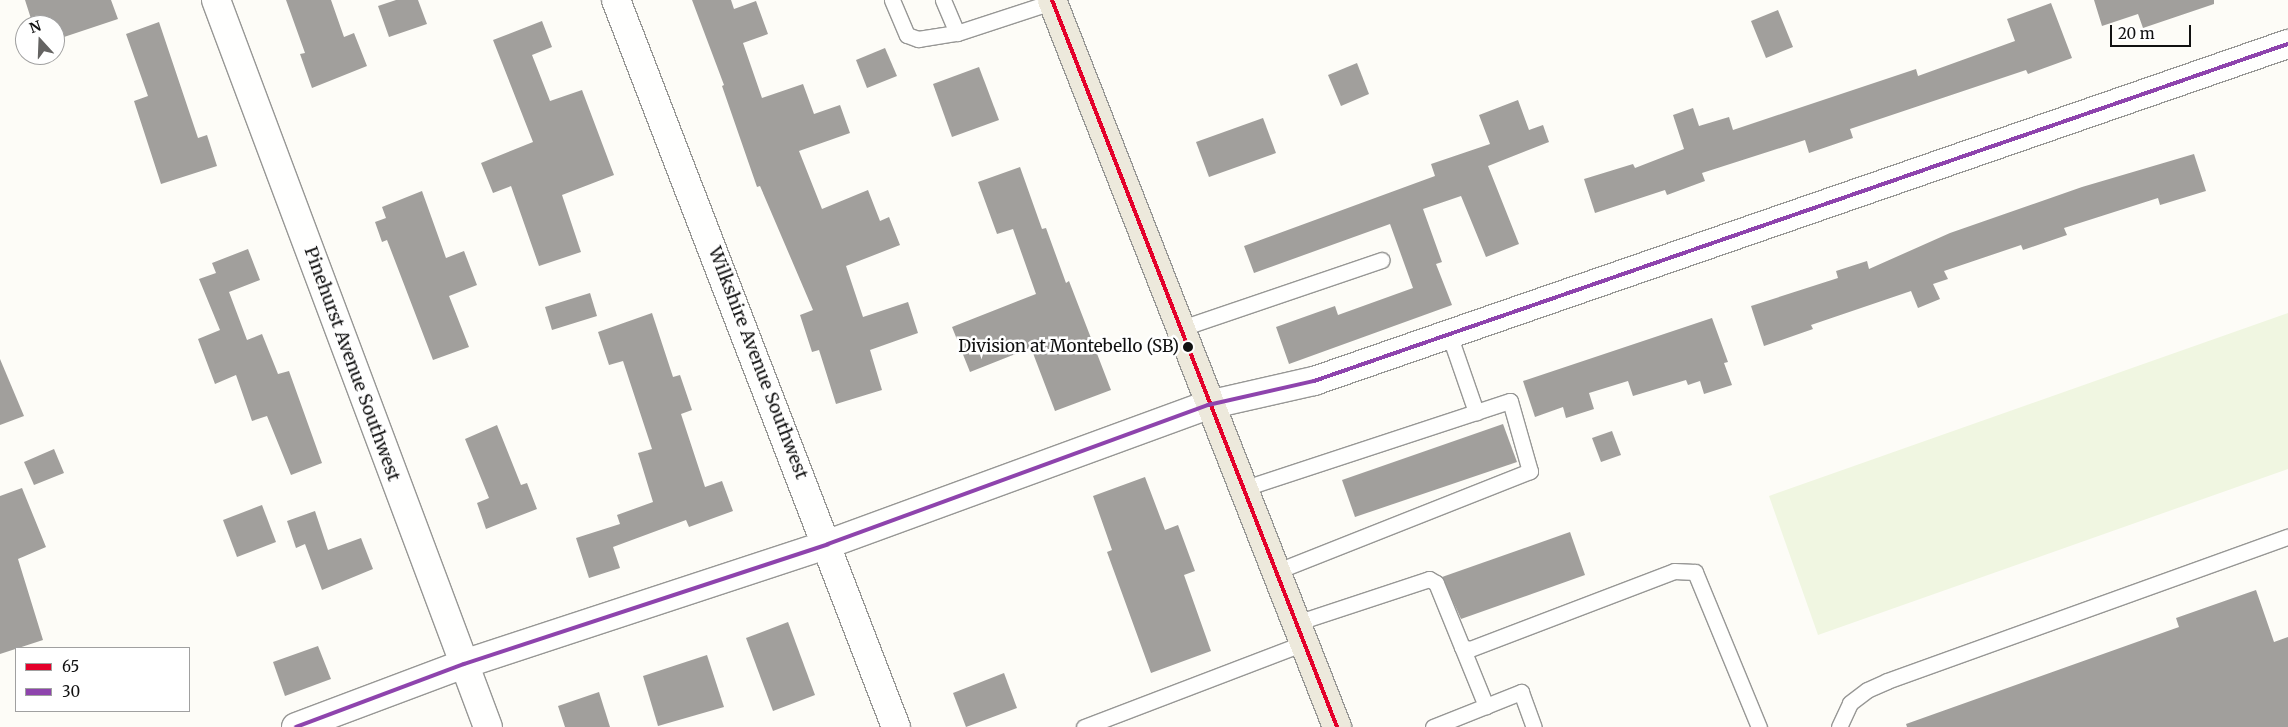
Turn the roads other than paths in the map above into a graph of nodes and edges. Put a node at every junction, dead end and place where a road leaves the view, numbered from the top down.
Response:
1 (216, 0) edge
2 (616, 0) edge
3 (892, 0) edge
4 (943, 0) edge
5 (1052, 1) edge
6 (957, 32) junction
7 (2288, 44) edge
8 (1382, 260) dead end
9 (1179, 329) junction
10 (1449, 334) junction
11 (1208, 405) junction
12 (1476, 412) junction
13 (1242, 490) junction
14 (2288, 538) edge
15 (828, 544) junction
16 (1275, 572) junction
17 (1300, 633) junction
18 (1462, 647) junction
19 (464, 664) junction
20 (1486, 706) junction
21 (296, 727) edge
22 (488, 727) edge
23 (896, 727) edge
24 (1084, 727) edge
25 (1337, 727) edge
26 (1433, 727) edge
27 (1534, 727) edge
28 (1759, 727) edge
29 (1839, 727) edge

1 - 19 street, Pinehurst Avenue Southwest
2 - 15 street, Wilkshire Avenue Southwest
3 - 6 lane
4 - 6 lane
5 - 6 lane
5 - 9 main road
7 - 10 street
8 - 9 lane
9 - 11 main road
10 - 11 street
10 - 12 lane
11 - 13 main road
11 - 15 street
12 - 13 lane
12 - 16 lane
13 - 16 main road
14 - 29 lane
15 - 19 street
15 - 23 street, Wilkshire Avenue Southwest
16 - 17 main road
17 - 18 lane
17 - 24 lane
17 - 25 main road
18 - 20 lane
18 - 28 lane
19 - 21 street
19 - 22 street, Pinehurst Avenue Southwest
20 - 26 lane
20 - 27 lane

